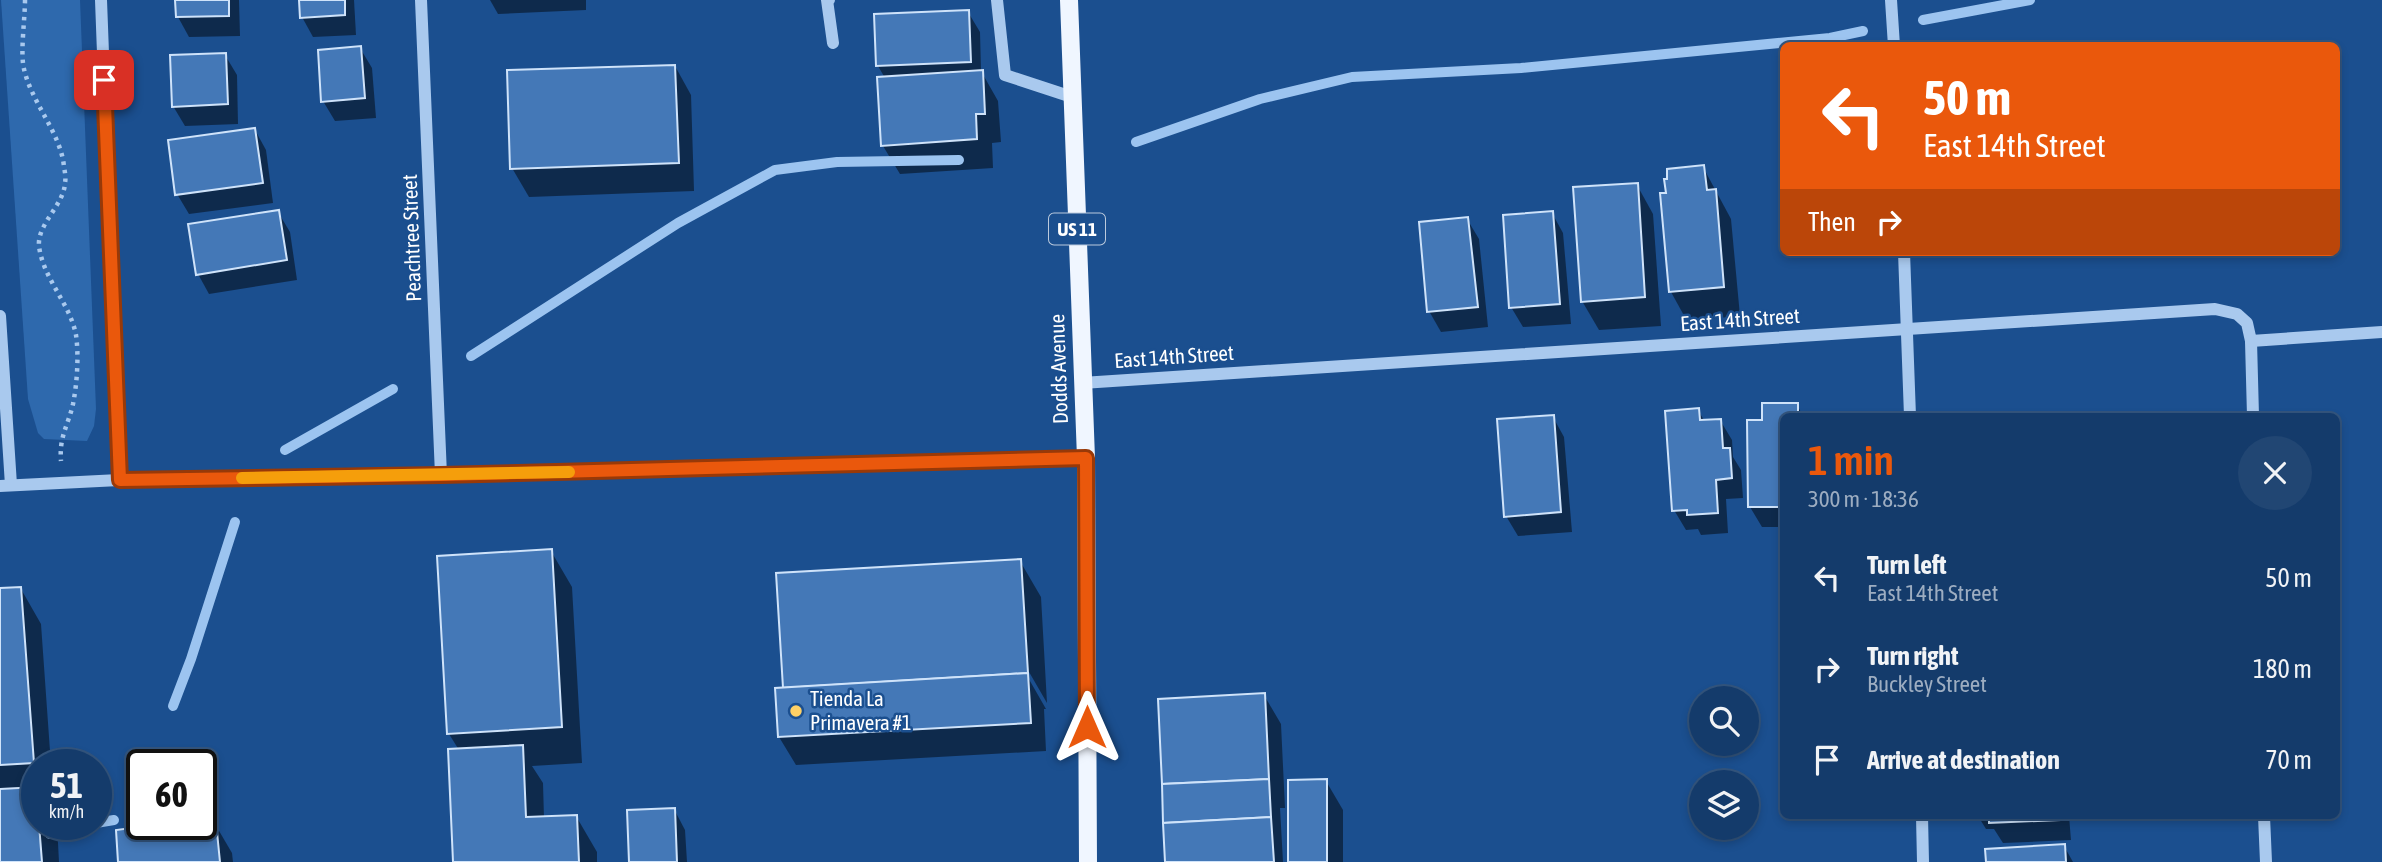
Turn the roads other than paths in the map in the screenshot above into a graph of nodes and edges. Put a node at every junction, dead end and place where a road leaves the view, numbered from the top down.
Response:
1 (101, 0) edge
2 (421, 0) edge
3 (829, 0) edge
4 (997, 0) edge
5 (1069, 0) edge
6 (1891, 0) edge
7 (1894, 42) edge
8 (832, 43) dead end
9 (1072, 97) junction
10 (1904, 256) edge
11 (0, 316) edge
12 (1908, 328) junction
13 (2382, 332) edge
14 (2251, 341) junction
15 (1082, 383) junction
16 (1910, 413) edge
17 (2253, 413) edge
18 (1086, 458) junction
19 (441, 475) junction
20 (120, 480) junction
21 (6, 485) edge
22 (1922, 819) edge
23 (2264, 819) edge
24 (1088, 862) edge
25 (1923, 862) edge
26 (2266, 862) edge

1 - 20 street
2 - 19 street, Peachtree Street
3 - 8 street
4 - 9 street
5 - 9 main road, Dodds Avenue / US 11
6 - 7 street
9 - 15 main road, Dodds Avenue / US 11
10 - 12 street
11 - 21 street
12 - 14 street, East 14th Street
12 - 15 street, East 14th Street
12 - 16 street
13 - 14 street
14 - 17 street
15 - 18 main road, Dodds Avenue / US 11
18 - 19 street
18 - 24 main road, Dodds Avenue / US 11
19 - 20 street
20 - 21 street
22 - 25 street
23 - 26 street

